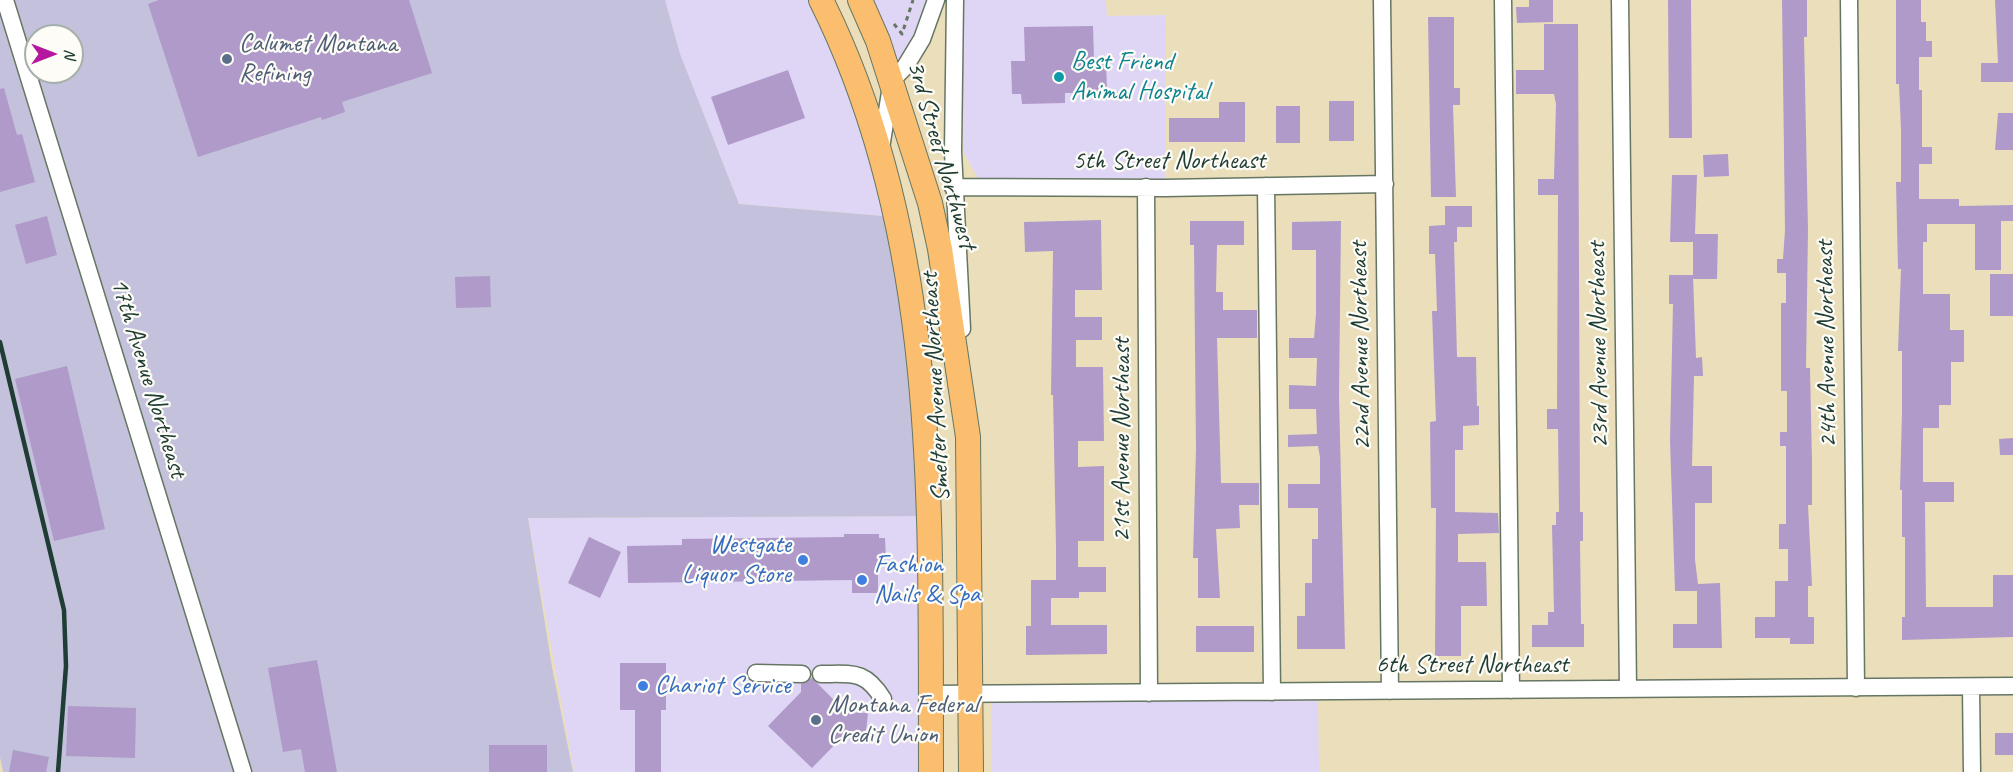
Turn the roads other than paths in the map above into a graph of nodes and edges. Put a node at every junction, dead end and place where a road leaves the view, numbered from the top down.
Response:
1 (4, 0) edge
2 (821, 0) edge
3 (860, 0) edge
4 (936, 0) edge
5 (955, 0) edge
6 (1382, 0) edge
7 (1503, 0) edge
8 (1620, 0) edge
9 (1849, 0) edge
10 (892, 80) junction
11 (881, 148) junction
12 (1385, 184) junction
13 (1266, 186) junction
14 (954, 187) junction
15 (1146, 187) junction
16 (968, 437) junction
17 (756, 673) dead end
18 (802, 674) dead end
19 (821, 674) dead end
20 (2013, 686) edge
21 (1971, 687) junction
22 (1856, 688) junction
23 (1629, 689) junction
24 (1510, 690) junction
25 (1390, 691) junction
26 (1272, 692) junction
27 (1149, 693) junction
28 (931, 694) junction
29 (971, 694) junction
30 (883, 699) dead end
31 (243, 772) edge
32 (931, 772) edge
33 (971, 772) edge
34 (1972, 772) edge

1 - 31 street, 17th Avenue Northeast
2 - 11 highway
3 - 10 highway, 3rd Street Northwest
4 - 10 street
5 - 14 street, Smelter Avenue Northeast
6 - 12 street, 22nd Avenue Northeast
7 - 24 street
8 - 23 street, 23rd Avenue Northeast
9 - 22 street, 24th Avenue Northeast
10 - 11 street
10 - 16 highway, 3rd Street Northwest
11 - 28 highway, Smelter Avenue Northeast
12 - 13 street, 5th Street Northeast
12 - 25 street, 22nd Avenue Northeast
13 - 15 street, 5th Street Northeast
13 - 26 street
14 - 15 street, 5th Street Northeast
14 - 16 street, Smelter Avenue Northeast
15 - 27 street, 21st Avenue Northeast
16 - 29 highway, Smelter Avenue Northeast
17 - 18 street
19 - 30 street
20 - 21 street, 6th Street Northeast
21 - 22 street, 6th Street Northeast
21 - 34 street
22 - 23 street, 6th Street Northeast
23 - 24 street, 6th Street Northeast
24 - 25 street, 6th Street Northeast
25 - 26 street, 6th Street Northeast
26 - 27 street, 6th Street Northeast
27 - 29 street, 6th Street Northeast
28 - 29 street, 6th Street Northeast
28 - 32 highway, Smelter Avenue Northeast
29 - 33 highway, Smelter Avenue Northeast

